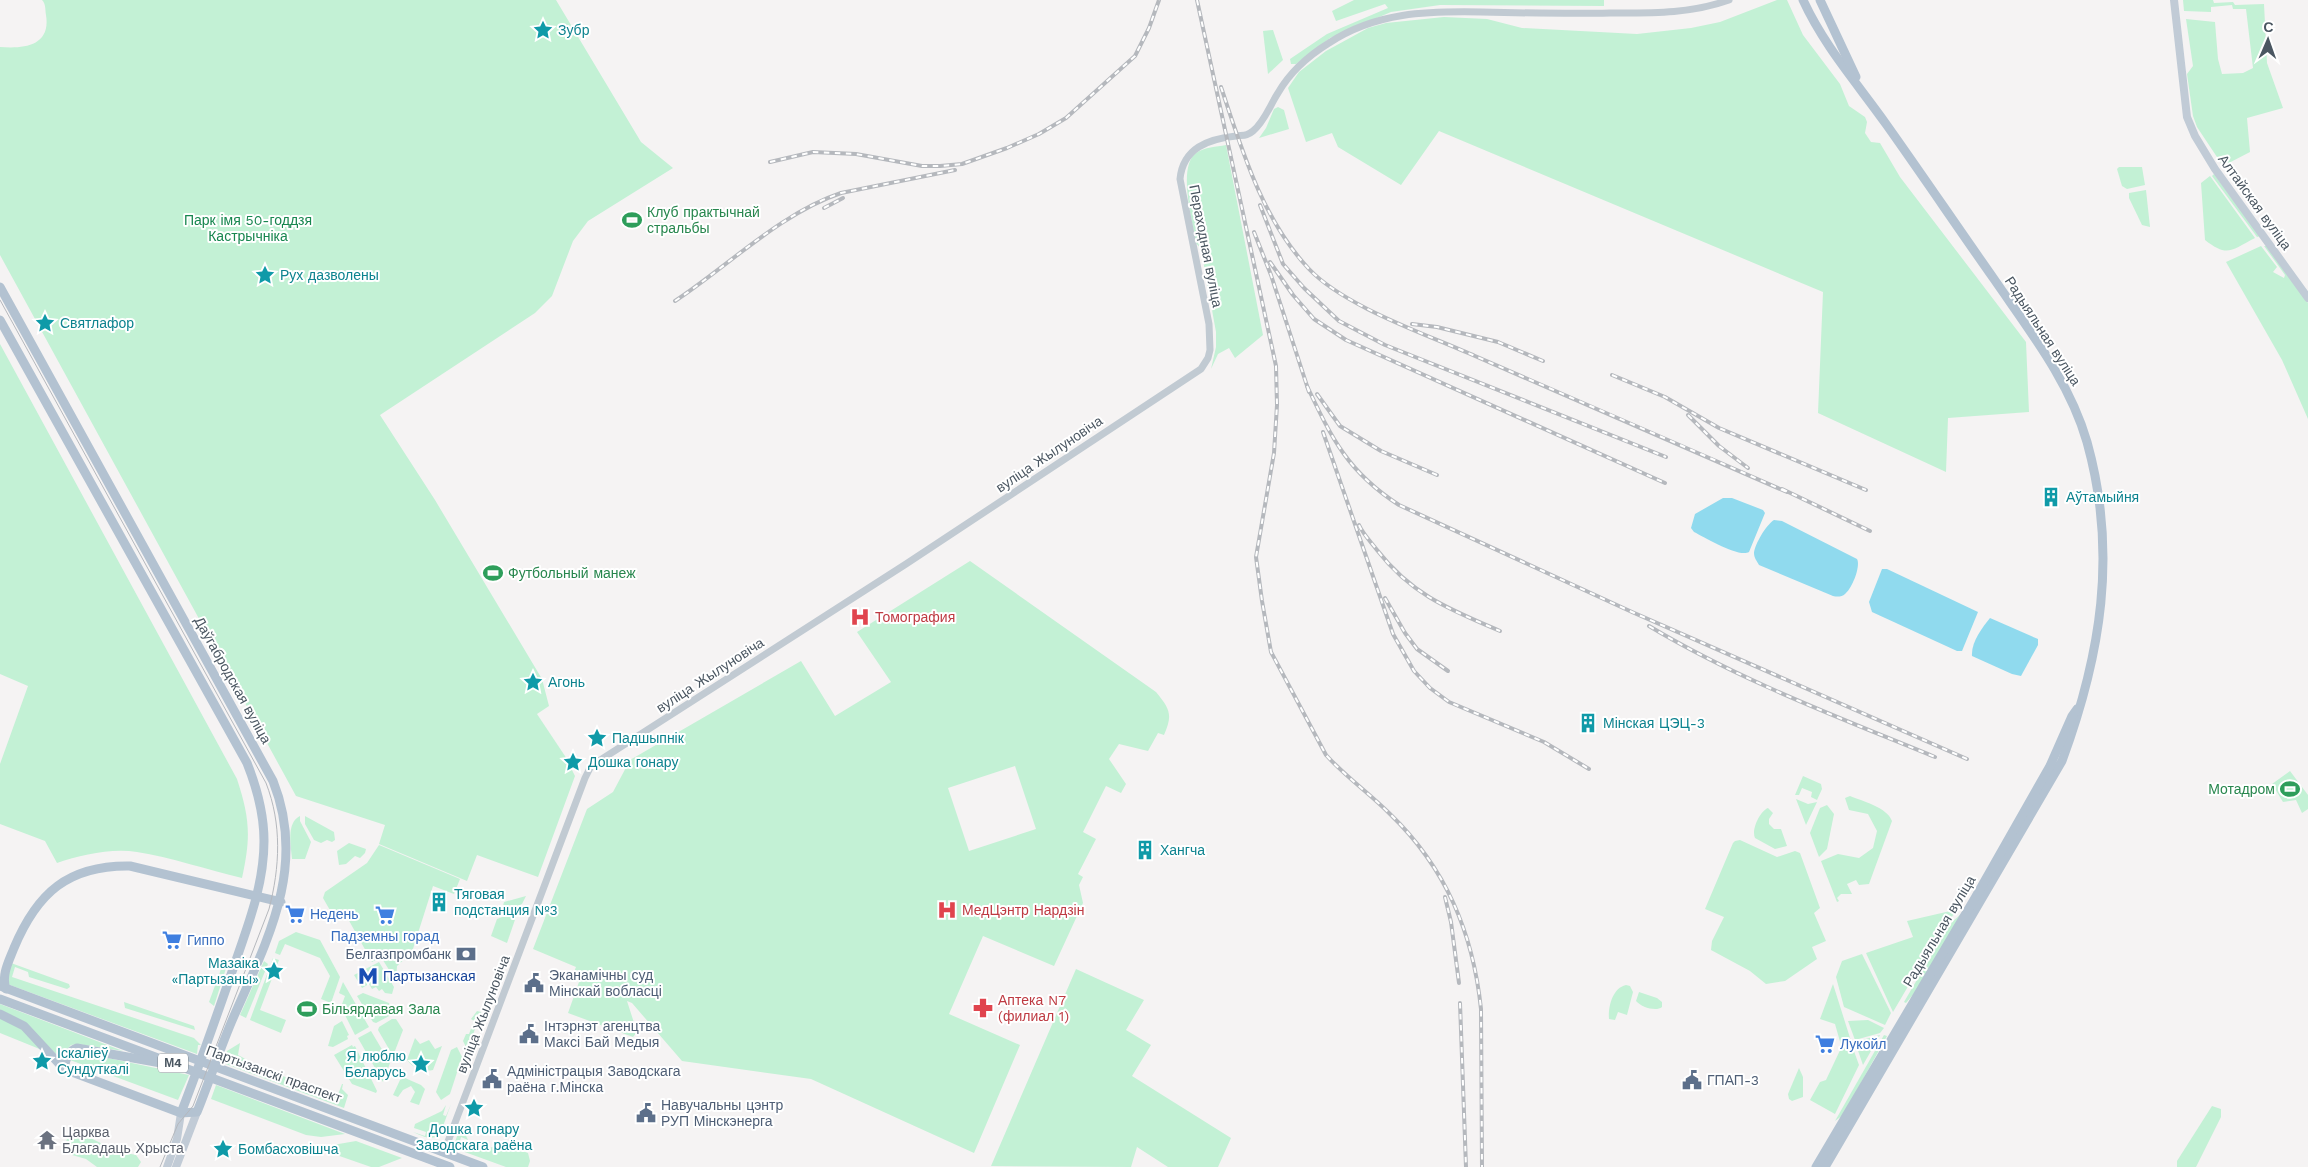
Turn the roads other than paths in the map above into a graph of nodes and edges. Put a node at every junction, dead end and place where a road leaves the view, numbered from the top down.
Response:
1 (1729, 0) edge
2 (1803, 0) edge
3 (1820, 0) edge
4 (2174, 0) edge
5 (1864, 93) junction
6 (0, 287) edge
7 (2308, 298) edge
8 (0, 320) edge
9 (1201, 369) joint
10 (2079, 706) junction
11 (257, 896) junction
12 (281, 902) junction
13 (4, 967) edge
14 (3, 988) edge
15 (0, 999) edge
16 (0, 1014) edge
17 (225, 1038) junction
18 (208, 1042) junction
19 (62, 1067) junction
20 (185, 1068) junction
21 (197, 1112) junction
22 (181, 1113) junction
23 (444, 1152) junction
24 (439, 1165) edge
25 (167, 1167) edge
26 (176, 1167) edge
27 (450, 1167) edge
28 (483, 1167) edge
29 (1816, 1167) edge
30 (1825, 1167) edge

1 - 9 street, Пераходная вуліца
2 - 5 main road, Радыяльная вуліца
3 - 5 main road, Радыяльная вуліца
4 - 7 main road, Алтайская вуліца
5 - 10 main road, Радыяльная вуліца
6 - 12 main road, Даўгабродская вуліца
8 - 11 main road, Даўгабродская вуліца
9 - 23 street, вуліца Жылуновіча
10 - 29 main road, Радыяльная вуліца
10 - 30 main road, Радыяльная вуліца
11 - 12 main road
11 - 13 main road
11 - 18 main road, Даўгабродская вуліца
12 - 17 main road, Даўгабродская вуліца
13 - 14 main road
14 - 23 main road, Партызанскі праспект / М4
15 - 20 main road, Партызанскі праспект / М4
16 - 19 main road
17 - 18 main road
17 - 21 main road, Даўгабродская вуліца
18 - 22 main road, Даўгабродская вуліца
19 - 20 main road
19 - 22 main road
20 - 24 main road, Партызанскі праспект / М4
21 - 22 main road
21 - 26 main road
22 - 25 main road
23 - 24 main road, вуліца Жылуновіча
23 - 28 main road, Партызанскі праспект / М4
24 - 27 main road, Партызанскі праспект / М4

